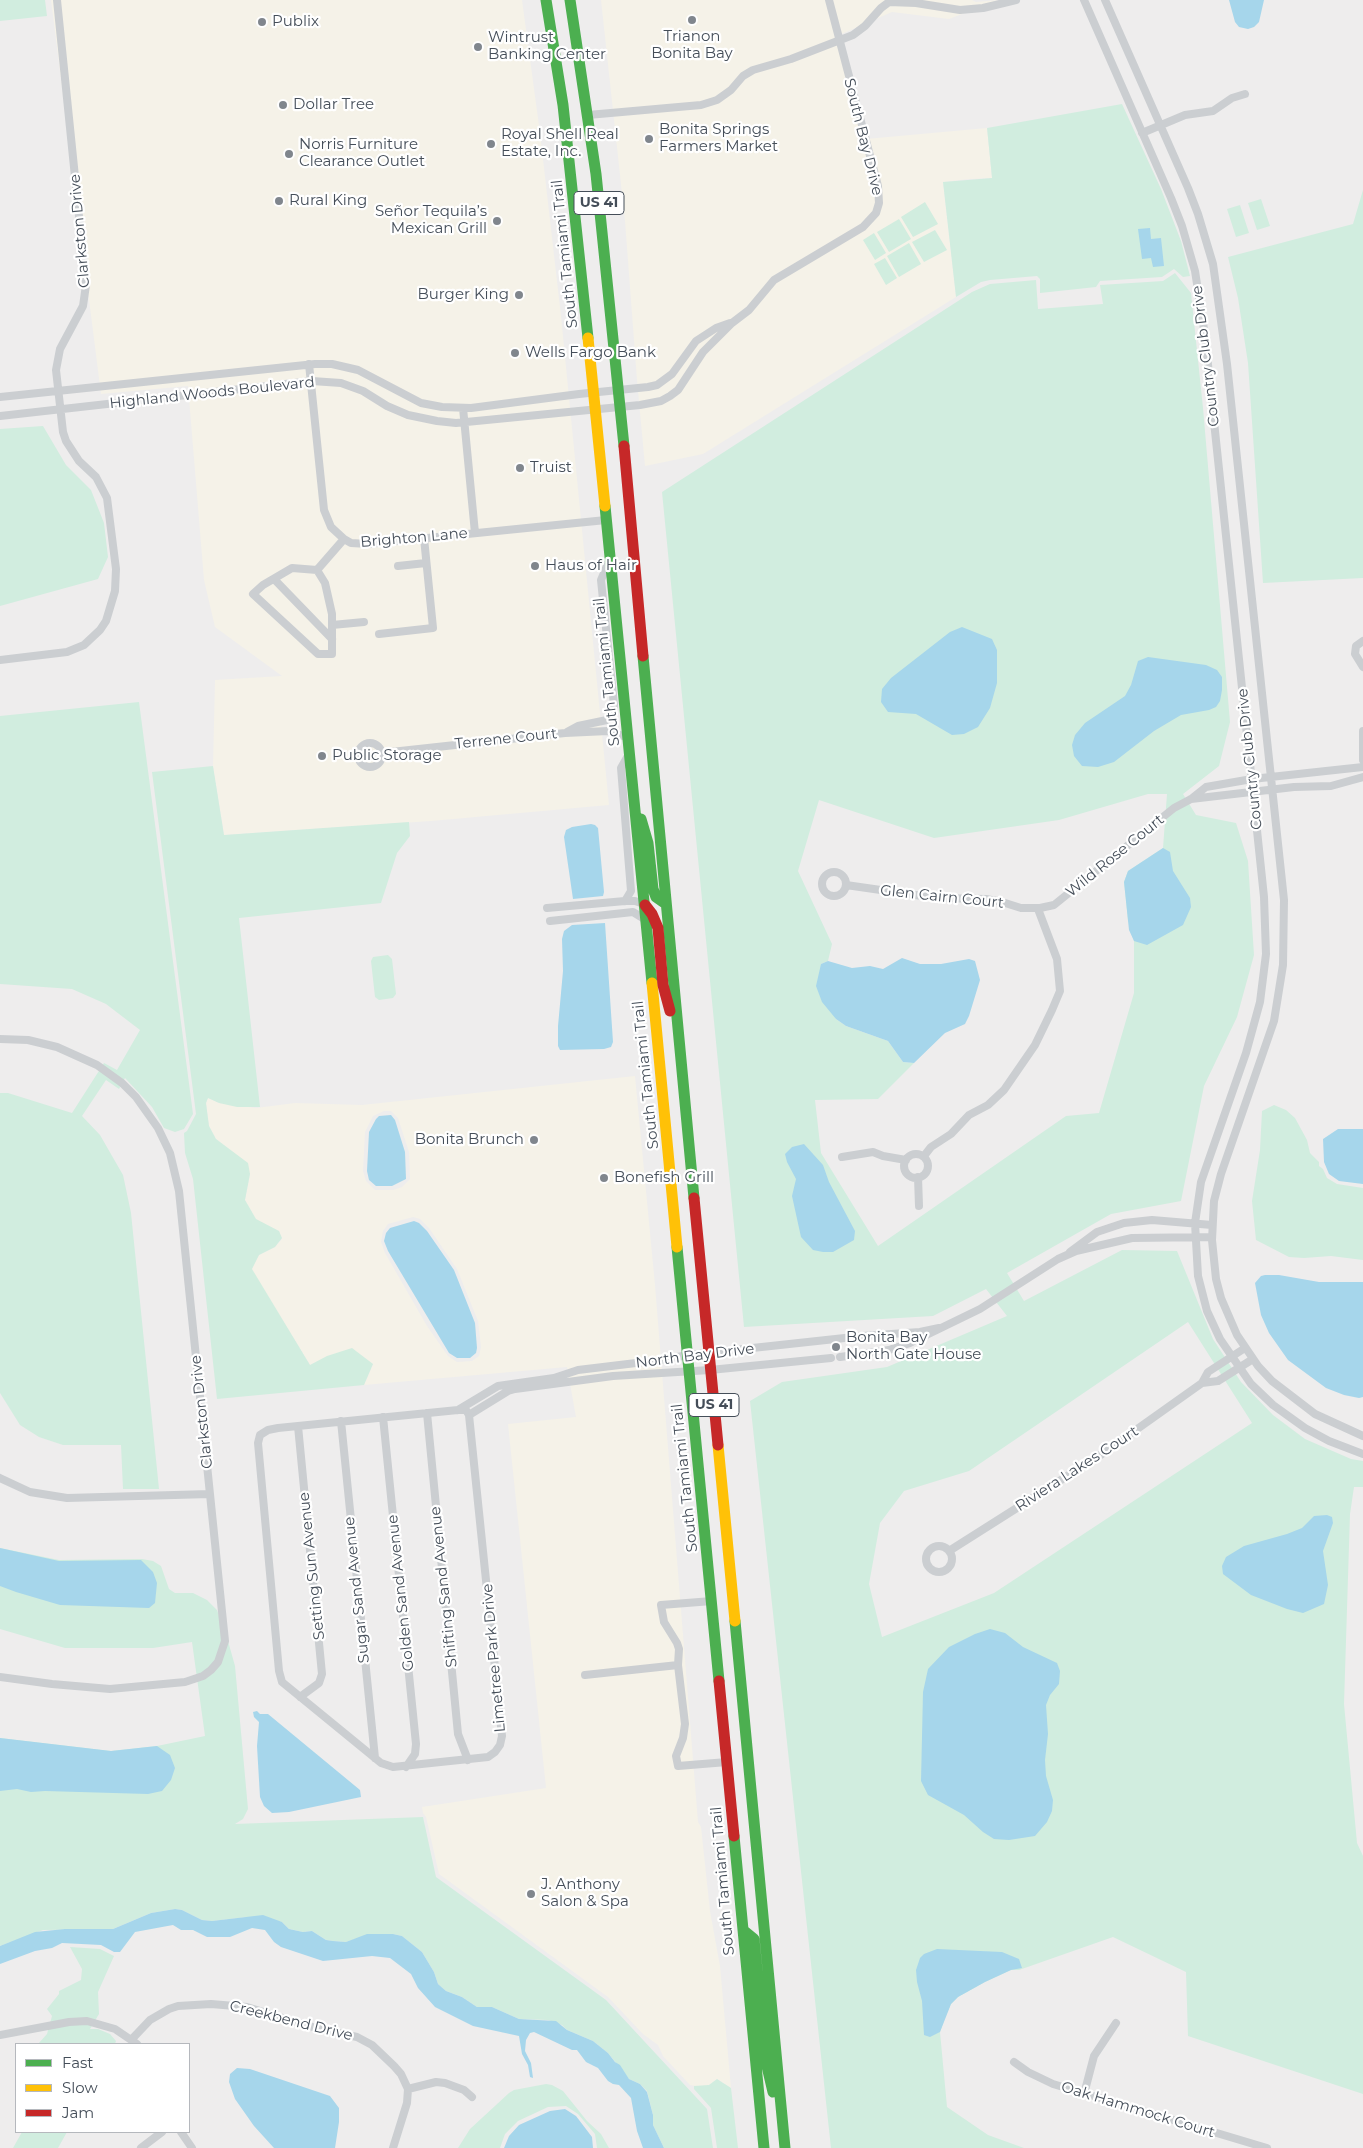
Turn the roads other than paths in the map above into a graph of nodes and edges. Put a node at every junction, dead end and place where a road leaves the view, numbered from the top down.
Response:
1 (57, 0) edge
2 (546, 0) edge
3 (570, 0) edge
4 (829, 0) edge
5 (931, 0) edge
6 (1016, 0) edge
7 (1084, 0) edge
8 (1105, 0) edge
9 (1004, 2) edge
10 (916, 3) junction
11 (839, 40) junction
12 (1245, 94) dead end
13 (588, 116) junction
14 (1160, 125) junction
15 (1142, 134) junction
16 (732, 323) junction
17 (309, 364) junction
18 (312, 381) junction
19 (618, 390) junction
20 (59, 391) junction
21 (594, 392) junction
22 (0, 397) edge
23 (620, 407) junction
24 (463, 408) junction
25 (596, 409) junction
26 (61, 410) junction
27 (0, 416) edge
28 (464, 422) junction
29 (606, 520) junction
30 (475, 533) junction
31 (424, 538) junction
32 (344, 539) junction
33 (610, 559) junction
34 (426, 563) junction
35 (398, 566) dead end
36 (317, 570) junction
37 (274, 579) junction
38 (364, 622) dead end
39 (332, 625) junction
40 (379, 634) dead end
41 (332, 639) junction
42 (1363, 641) edge
43 (0, 660) edge
44 (1363, 667) edge
45 (1363, 731) edge
46 (565, 733) junction
47 (628, 738) junction
48 (630, 752) junction
49 (382, 753) dead end
50 (1363, 760) edge
51 (1363, 767) edge
52 (1271, 777) junction
53 (1363, 777) edge
54 (1252, 779) junction
55 (1272, 790) junction
56 (1254, 793) junction
57 (634, 796) junction
58 (1191, 799) junction
59 (846, 885) dead end
60 (625, 901) junction
61 (644, 904) junction
62 (666, 904) junction
63 (548, 908) dead end
64 (1038, 909) junction
65 (550, 920) dead end
66 (646, 920) junction
67 (0, 1039) edge
68 (679, 1047) junction
69 (924, 1156) junction
70 (842, 1157) dead end
71 (906, 1160) junction
72 (918, 1177) junction
73 (919, 1206) dead end
74 (1194, 1223) junction
75 (1212, 1225) junction
76 (1195, 1237) junction
77 (1212, 1237) junction
78 (1064, 1257) junction
79 (939, 1328) junction
80 (1245, 1348) junction
81 (708, 1353) junction
82 (688, 1355) junction
83 (1231, 1357) junction
84 (1253, 1358) junction
85 (1238, 1368) junction
86 (710, 1370) junction
87 (689, 1371) junction
88 (1202, 1383) junction
89 (488, 1390) junction
90 (493, 1400) junction
91 (458, 1410) junction
92 (426, 1413) junction
93 (469, 1415) junction
94 (384, 1417) junction
95 (341, 1421) junction
96 (298, 1426) junction
97 (1363, 1436) edge
98 (1363, 1454) edge
99 (0, 1478) edge
100 (210, 1494) junction
101 (949, 1551) dead end
102 (712, 1601) junction
103 (678, 1666) junction
104 (585, 1675) dead end
105 (0, 1677) edge
106 (300, 1697) junction
107 (375, 1758) junction
108 (468, 1760) junction
109 (727, 1762) junction
110 (406, 1767) junction
111 (743, 1930) junction
112 (1116, 2023) dead end
113 (0, 2035) edge
114 (135, 2042) edge
115 (1014, 2062) dead end
116 (408, 2088) junction
117 (1084, 2094) junction
118 (472, 2097) dead end
119 (783, 2130) junction
120 (161, 2133) edge
121 (182, 2133) edge
122 (141, 2148) edge
123 (192, 2148) edge
124 (393, 2148) edge
125 (764, 2148) edge
126 (785, 2148) edge
127 (1266, 2148) edge

1 - 20 street, Clarkston Drive
2 - 21 main road, South Tamiami Trail / US 41
3 - 13 main road, US 41
4 - 11 street, South Bay Drive
5 - 10 street
6 - 9 street
7 - 15 street, Country Club Drive
8 - 14 street, Country Club Drive
9 - 10 street
10 - 11 street
11 - 13 street
11 - 16 street, South Bay Drive
12 - 14 street
13 - 19 main road, US 41
14 - 15 street
14 - 52 street, Country Club Drive
15 - 54 street, Country Club Drive
16 - 19 street, South Bay Drive
16 - 23 street, South Bay Drive
17 - 18 street, Brighton Lane
17 - 20 street, Highland Woods Boulevard
17 - 24 street, Highland Woods Boulevard
18 - 26 street, Highland Woods Boulevard
18 - 28 street, Highland Woods Boulevard
18 - 32 street, Brighton Lane
19 - 21 street, South Bay Drive
19 - 23 main road, US 41
20 - 22 street, Highland Woods Boulevard
20 - 26 street, Clarkston Drive
21 - 24 street, Highland Woods Boulevard
21 - 25 main road, South Tamiami Trail / US 41
23 - 25 street, South Bay Drive
23 - 62 main road, US 41
24 - 28 street
25 - 28 street, Highland Woods Boulevard
25 - 29 main road, South Tamiami Trail / US 41
26 - 27 street, Highland Woods Boulevard
26 - 43 street, Clarkston Drive
28 - 30 street
29 - 30 street, Brighton Lane
29 - 33 main road, South Tamiami Trail / US 41
30 - 31 street, Brighton Lane
31 - 32 street, Brighton Lane
31 - 34 street
32 - 36 street
33 - 46 street
33 - 47 main road, South Tamiami Trail / US 41
34 - 35 street
34 - 40 street
36 - 37 street
36 - 39 street
37 - 41 street
37 - 41 street
38 - 39 street
39 - 41 street
42 - 44 street
45 - 50 street
46 - 47 street, Terrene Court
46 - 49 street, Terrene Court
47 - 48 main road, South Tamiami Trail / US 41
48 - 57 main road, South Tamiami Trail / US 41
48 - 60 street
51 - 52 street, Wild Rose Court
52 - 54 street, Wild Rose Court
52 - 55 street, Country Club Drive
53 - 55 street, Wild Rose Court
54 - 56 street, Country Club Drive
54 - 58 street, Wild Rose Court
55 - 56 street, Wild Rose Court
55 - 75 street, Country Club Drive
56 - 58 street, Wild Rose Court
56 - 74 street, Country Club Drive
57 - 61 main road, South Tamiami Trail / US 41
57 - 62 main road
58 - 64 street, Wild Rose Court
59 - 64 street, Glen Cairn Court
60 - 61 street
60 - 63 street
61 - 66 main road, South Tamiami Trail / US 41
61 - 68 main road
62 - 68 main road, US 41
64 - 69 street
65 - 66 street
66 - 82 main road, South Tamiami Trail / US 41
67 - 100 street, Clarkston Drive
68 - 81 main road, US 41
69 - 71 street
69 - 72 street
70 - 71 street
71 - 72 street
72 - 73 street
74 - 75 street, North Bay Drive
74 - 76 street, Country Club Drive
74 - 78 street, North Bay Drive
75 - 77 street, Country Club Drive
76 - 77 street, North Bay Drive
76 - 78 street, North Bay Drive
76 - 83 street, Country Club Drive
77 - 80 street, Country Club Drive
78 - 79 street, North Bay Drive
79 - 81 street, North Bay Drive
79 - 86 street, North Bay Drive
80 - 83 street, Riviera Lakes Court
80 - 84 street, Country Club Drive
81 - 82 street, North Bay Drive
81 - 86 main road, US 41
82 - 87 main road, South Tamiami Trail / US 41
82 - 89 street, North Bay Drive
83 - 85 street, Country Club Drive
83 - 88 street, Riviera Lakes Court
84 - 85 street, Riviera Lakes Court
84 - 97 street, Country Club Drive
85 - 88 street, Riviera Lakes Court
85 - 98 street, Country Club Drive
86 - 87 street, North Bay Drive
86 - 119 main road, US 41
87 - 90 street, North Bay Drive
87 - 102 main road, South Tamiami Trail / US 41
88 - 101 street, Riviera Lakes Court
89 - 90 street
89 - 91 street, North Bay Drive
90 - 93 street, North Bay Drive
91 - 92 street, Limetree Park Drive
91 - 93 street, Limetree Park Drive
92 - 94 street, Limetree Park Drive
92 - 108 street, Shifting Sand Avenue
93 - 108 street, Limetree Park Drive
94 - 95 street, Limetree Park Drive
94 - 110 street, Golden Sand Avenue
95 - 96 street, Limetree Park Drive
95 - 107 street, Sugar Sand Avenue
96 - 106 street, Setting Sun Avenue
96 - 106 street, Limetree Park Drive
99 - 100 street
100 - 105 street, Clarkston Drive
102 - 103 street
102 - 109 main road, South Tamiami Trail / US 41
103 - 104 street
103 - 109 street
106 - 107 street, Limetree Park Drive
107 - 110 street, Limetree Park Drive
108 - 110 street, Limetree Park Drive
109 - 111 main road, South Tamiami Trail / US 41
111 - 119 main road
111 - 125 main road, South Tamiami Trail / US 41
112 - 117 street
113 - 114 street
114 - 116 street, Creekbend Drive
115 - 117 street, Oak Hammock Court
116 - 118 street
116 - 124 street
117 - 127 street, Oak Hammock Court
119 - 126 main road, US 41
120 - 122 street
121 - 123 street

